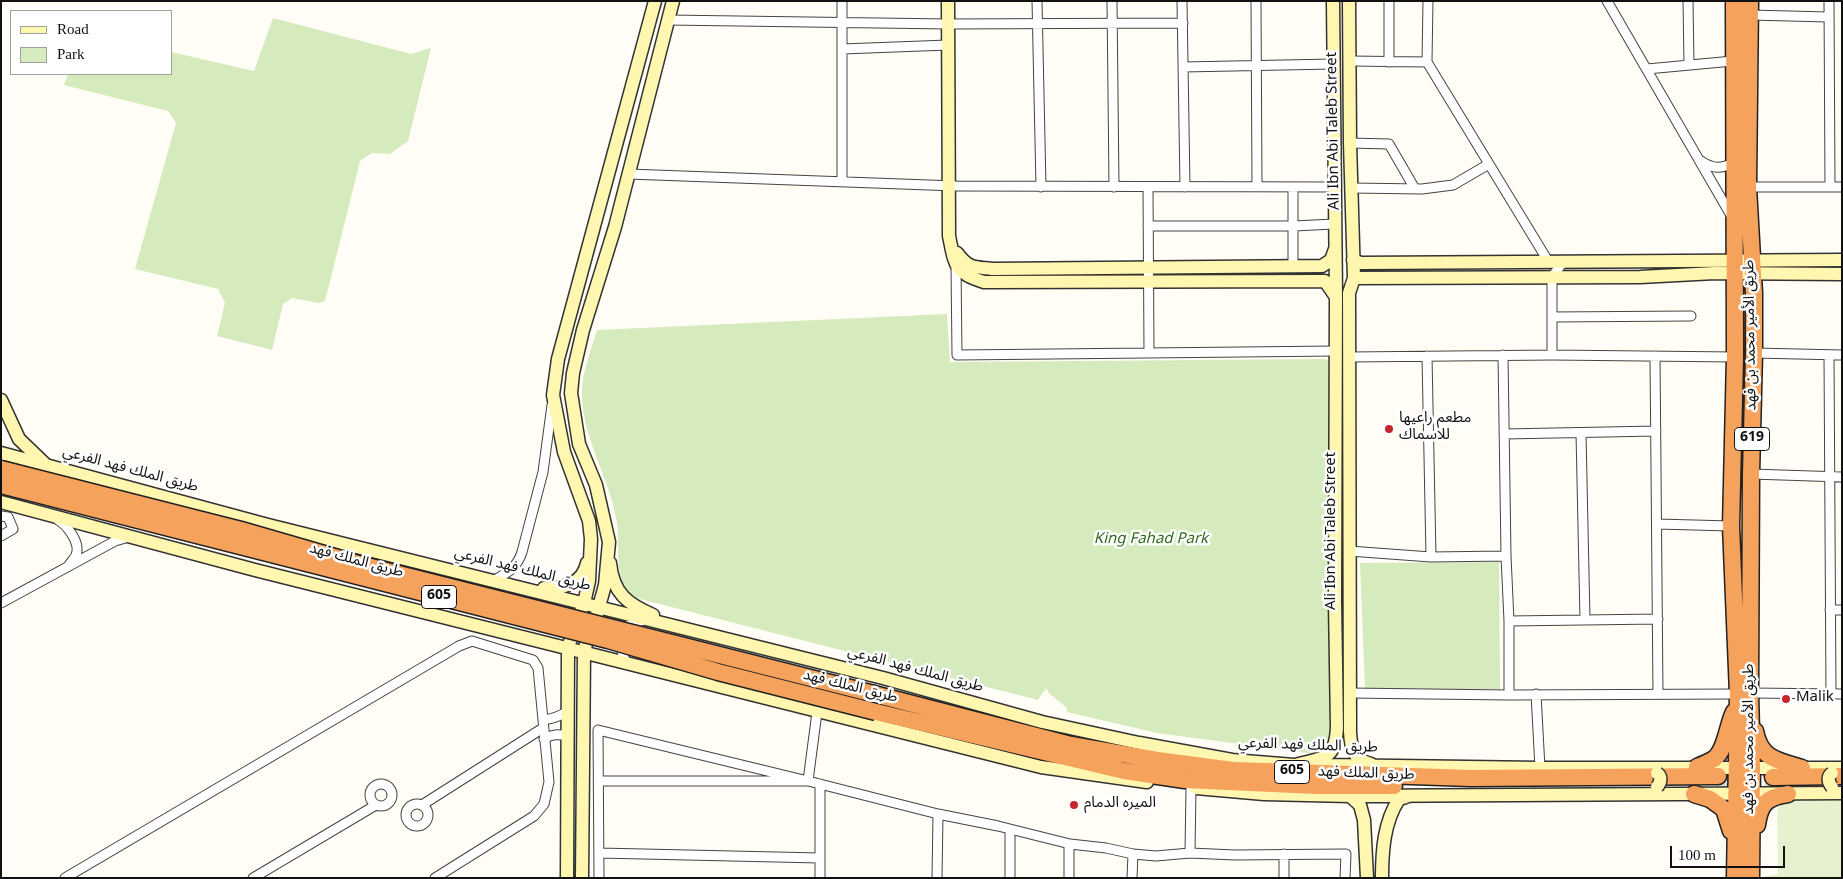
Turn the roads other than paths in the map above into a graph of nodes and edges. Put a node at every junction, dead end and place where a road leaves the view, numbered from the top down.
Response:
1 (655, 1) edge
2 (672, 1) edge
3 (842, 1) edge
4 (948, 1) edge
5 (955, 1) edge
6 (1037, 1) edge
7 (1112, 1) edge
8 (1182, 1) edge
9 (1256, 1) edge
10 (1333, 1) edge
11 (1349, 1) edge
12 (1389, 1) edge
13 (1428, 1) edge
14 (1607, 1) edge
15 (1688, 1) edge
16 (1734, 1) edge
17 (1829, 1) edge
18 (1750, 8) edge
19 (1828, 17) junction
20 (668, 20) junction
21 (843, 22) junction
22 (1038, 23) junction
23 (1112, 23) junction
24 (1183, 23) junction
25 (952, 24) junction
26 (948, 45) junction
27 (842, 49) junction
28 (1733, 61) junction
29 (1351, 62) junction
30 (1389, 62) junction
31 (1427, 62) junction
32 (1333, 64) junction
33 (1689, 64) junction
34 (1184, 66) junction
35 (1256, 66) junction
36 (1647, 69) junction
37 (1350, 142) junction
38 (1733, 163) junction
39 (1489, 164) junction
40 (1707, 167) junction
41 (628, 174) junction
42 (842, 182) junction
43 (952, 186) junction
44 (1041, 187) junction
45 (1114, 187) junction
46 (1148, 187) junction
47 (1185, 187) junction
48 (1257, 187) junction
49 (1294, 187) junction
50 (1748, 187) junction
51 (1830, 187) junction
52 (1842, 187) edge
53 (1334, 188) junction
54 (1351, 188) junction
55 (1416, 189) junction
56 (1734, 220) junction
57 (1334, 224) junction
58 (1148, 226) junction
59 (1294, 226) junction
60 (1335, 249) junction
61 (1353, 260) junction
62 (1842, 260) edge
63 (1548, 261) junction
64 (1563, 262) junction
65 (956, 266) junction
66 (1293, 266) junction
67 (1149, 267) junction
68 (1734, 267) junction
69 (1752, 267) junction
70 (1842, 274) edge
71 (1552, 277) junction
72 (1354, 278) junction
73 (1148, 281) junction
74 (1336, 297) junction
75 (1691, 316) dead end
76 (1552, 317) junction
77 (1336, 351) junction
78 (1150, 353) junction
79 (1754, 353) junction
80 (1503, 355) junction
81 (1552, 355) junction
82 (1829, 355) junction
83 (1842, 355) edge
84 (1427, 356) junction
85 (1656, 356) junction
86 (1350, 357) junction
87 (1734, 357) junction
88 (553, 395) junction
89 (1, 400) edge
90 (1656, 431) junction
91 (1581, 433) junction
92 (1504, 434) junction
93 (1, 453) edge
94 (47, 466) junction
95 (1, 470) edge
96 (1751, 474) junction
97 (1830, 477) junction
98 (1842, 477) edge
99 (1, 485) edge
100 (1, 502) edge
101 (1, 516) edge
102 (54, 517) junction
103 (1657, 524) junction
104 (1731, 526) junction
105 (1, 536) edge
106 (129, 537) junction
107 (591, 539) junction
108 (609, 542) junction
109 (1350, 551) junction
110 (1506, 556) junction
111 (1431, 557) junction
112 (67, 567) junction
113 (493, 581) junction
114 (521, 588) junction
115 (1, 603) edge
116 (584, 603) junction
117 (599, 608) junction
118 (1830, 610) junction
119 (1842, 610) edge
120 (1658, 619) junction
121 (644, 620) junction
122 (1585, 620) junction
123 (1509, 621) junction
124 (683, 629) junction
125 (568, 648) junction
126 (584, 652) junction
127 (626, 662) junction
128 (1349, 693) junction
129 (1536, 694) junction
130 (1658, 694) junction
131 (1831, 694) junction
132 (1842, 694) edge
133 (1509, 695) junction
134 (1744, 700) junction
135 (568, 711) junction
136 (818, 712) junction
137 (543, 724) junction
138 (1337, 734) junction
139 (1350, 734) junction
140 (567, 736) junction
141 (544, 738) junction
142 (1071, 746) junction
143 (1029, 750) junction
144 (1232, 760) junction
145 (1295, 765) junction
146 (1380, 766) junction
147 (1642, 767) junction
148 (1696, 767) junction
149 (1540, 768) junction
150 (1745, 768) junction
151 (1802, 768) junction
152 (1773, 780) tunnel mouth
153 (1839, 780) edge
154 (599, 781) junction
155 (808, 781) junction
156 (820, 784) junction
157 (1275, 784) junction
158 (1190, 787) junction
159 (1745, 793) junction
160 (1694, 794) junction
161 (1788, 794) junction
162 (1414, 795) junction
163 (1641, 795) junction
164 (1350, 796) junction
165 (376, 805) dead end
166 (422, 805) dead end
167 (938, 814) junction
168 (1010, 829) junction
169 (1069, 844) junction
170 (1743, 848) junction
171 (599, 853) junction
172 (1190, 853) junction
173 (1132, 854) junction
174 (1284, 854) junction
175 (820, 858) junction
176 (65, 878) edge
177 (253, 878) edge
178 (435, 878) edge
179 (567, 878) edge
180 (582, 878) edge
181 (599, 878) edge
182 (820, 878) edge
183 (938, 878) edge
184 (1010, 878) edge
185 (1069, 878) edge
186 (1132, 878) edge
187 (1284, 878) edge
188 (1345, 878) edge
189 (1367, 878) edge
190 (1382, 878) edge
191 (1735, 878) edge
192 (1751, 878) edge

1 - 88 street
2 - 20 street
3 - 21 street
4 - 25 street
5 - 25 street
6 - 22 street
7 - 23 street
8 - 24 street
9 - 35 street
10 - 32 street, Ali Ibn Abi Taleb Street
11 - 29 street, Ali Ibn Abi Taleb Street
12 - 30 street
13 - 31 street
14 - 36 street
15 - 33 street
16 - 28 highway, طريق الأمير محمد بن فهد / 619
17 - 19 street
18 - 19 street
18 - 50 highway, طريق الأمير محمد بن فهد / 619
19 - 51 street
20 - 21 street
20 - 41 street
21 - 25 street
21 - 27 street
22 - 23 street
22 - 25 street
22 - 44 street
23 - 24 street
23 - 45 street
24 - 34 street
25 - 26 street
25 - 43 street
26 - 27 street
26 - 43 street
27 - 42 street
28 - 33 street
28 - 38 highway, طريق الأمير محمد بن فهد / 619
29 - 30 street
29 - 37 street, Ali Ibn Abi Taleb Street
30 - 31 street
31 - 39 street
32 - 35 street
32 - 53 street, Ali Ibn Abi Taleb Street
33 - 36 street
34 - 35 street
34 - 47 street
35 - 48 street
36 - 40 street
37 - 54 street, Ali Ibn Abi Taleb Street
37 - 55 street
38 - 40 street
38 - 56 highway, طريق الأمير محمد بن فهد / 619
39 - 55 street
39 - 63 street
40 - 56 street
41 - 42 street
41 - 108 street
42 - 43 street
43 - 44 street
43 - 65 street
43 - 67 street
44 - 45 street
45 - 46 street
46 - 47 street
46 - 58 street
47 - 48 street
48 - 49 street
49 - 53 street
49 - 59 street
50 - 51 street
50 - 69 highway, طريق الأمير محمد بن فهد / 619
51 - 52 street
53 - 57 street, Ali Ibn Abi Taleb Street
54 - 55 street
54 - 61 street, Ali Ibn Abi Taleb Street
56 - 68 highway, طريق الأمير محمد بن فهد / 619
57 - 59 street
57 - 60 street, Ali Ibn Abi Taleb Street
58 - 59 street
58 - 67 street
59 - 66 street
60 - 66 street
60 - 74 street, Ali Ibn Abi Taleb Street
61 - 63 street
61 - 72 street, Ali Ibn Abi Taleb Street
62 - 69 street
63 - 64 street
64 - 68 street
64 - 71 street
65 - 73 street
65 - 78 street
66 - 67 street
67 - 73 street
68 - 69 street
68 - 71 street
68 - 87 highway, طريق الأمير محمد بن فهد / 619
69 - 70 street
69 - 79 highway, طريق الأمير محمد بن فهد / 619
71 - 72 street
71 - 76 street
72 - 86 street, Ali Ibn Abi Taleb Street
73 - 74 street
73 - 78 street
74 - 77 street, Ali Ibn Abi Taleb Street
75 - 76 street
76 - 81 street
77 - 78 street
77 - 138 street, Ali Ibn Abi Taleb Street
79 - 82 street
79 - 96 highway, طريق الأمير محمد بن فهد / 619
80 - 81 street
80 - 84 street
80 - 92 street
81 - 85 street
82 - 83 street
82 - 97 street
84 - 86 street
84 - 111 street
85 - 87 street
85 - 90 street
86 - 109 street, Ali Ibn Abi Taleb Street
87 - 104 highway, طريق الأمير محمد بن فهد / 619
88 - 107 street
88 - 113 street
89 - 94 street
90 - 91 street
90 - 103 street
91 - 92 street
91 - 122 street
92 - 110 street
93 - 94 street, طريق الملك فهد الفرعي
94 - 113 street, طريق الملك فهد الفرعي
95 - 142 highway, طريق الملك فهد / 605, bridge
96 - 97 street
96 - 134 highway, طريق الأمير محمد بن فهد / 619
97 - 98 street
97 - 118 street
99 - 143 highway, طريق الملك فهد / 605, bridge
100 - 102 street
101 - 105 street
102 - 106 street
102 - 112 street
103 - 104 street
103 - 120 street
104 - 134 highway, طريق الأمير محمد بن فهد / 619
106 - 112 street
106 - 125 street
107 - 114 street
107 - 116 street
108 - 117 street
108 - 124 street
109 - 111 street
109 - 128 street, Ali Ibn Abi Taleb Street
110 - 111 street
110 - 123 street
112 - 115 street
113 - 114 street, طريق الملك فهد الفرعي
114 - 116 street, طريق الملك فهد الفرعي
116 - 117 street, طريق الملك فهد الفرعي
116 - 125 street
117 - 121 street, طريق الملك فهد الفرعي
117 - 126 street
118 - 119 street
118 - 131 street
120 - 122 street
120 - 130 street
121 - 124 street, طريق الملك فهد الفرعي
121 - 127 street
122 - 123 street
123 - 133 street
124 - 144 street, طريق الملك فهد الفرعي
125 - 126 street
125 - 135 street
126 - 127 street
126 - 180 street
127 - 136 street
128 - 133 street
128 - 139 street, Ali Ibn Abi Taleb Street
129 - 130 street
129 - 133 street
129 - 149 street
130 - 134 street
131 - 132 street
131 - 134 street
134 - 148 highway
134 - 150 highway, طريق الأمير محمد بن فهد / 619
134 - 151 highway
135 - 137 street
135 - 140 street
136 - 155 street
136 - 158 street
137 - 141 street
137 - 166 street
137 - 176 street
138 - 139 street
138 - 145 street, Ali Ibn Abi Taleb Street
139 - 146 street, Ali Ibn Abi Taleb Street
140 - 141 street
140 - 179 street
141 - 178 street
142 - 144 highway
142 - 157 highway, طريق الملك فهد / 605
143 - 157 highway, طريق الملك فهد / 605
143 - 158 highway
144 - 145 street, طريق الملك فهد الفرعي
145 - 146 street, طريق الملك فهد الفرعي
146 - 149 street, طريق الملك فهد الفرعي
147 - 148 street, طريق الملك فهد الفرعي
147 - 149 street, طريق الملك فهد الفرعي
147 - 163 street, bridge
148 - 150 street, طريق الملك فهد الفرعي
150 - 151 street, طريق الملك فهد الفرعي
150 - 159 highway, طريق الأمير محمد بن فهد / 619
151 - 153 street, طريق الملك فهد الفرعي
152 - 153 highway
153 - 161 street
154 - 155 street
154 - 155 street
154 - 171 street
155 - 156 street
156 - 167 street
156 - 175 street
157 - 158 highway
158 - 164 street
158 - 172 street
159 - 160 street
159 - 161 street
159 - 170 highway, طريق الأمير محمد بن فهد / 619
160 - 163 street
160 - 170 highway
161 - 170 highway
162 - 163 street
162 - 164 street
162 - 190 street
164 - 189 street
165 - 177 street
167 - 168 street
167 - 183 street
168 - 169 street
168 - 184 street
169 - 173 street
169 - 185 street
170 - 191 highway, طريق الأمير محمد بن فهد / 619
170 - 192 highway, طريق الأمير محمد بن فهد / 619
171 - 175 street
171 - 181 street
172 - 173 street
172 - 174 street
173 - 186 street
174 - 187 street
174 - 188 street
175 - 182 street

